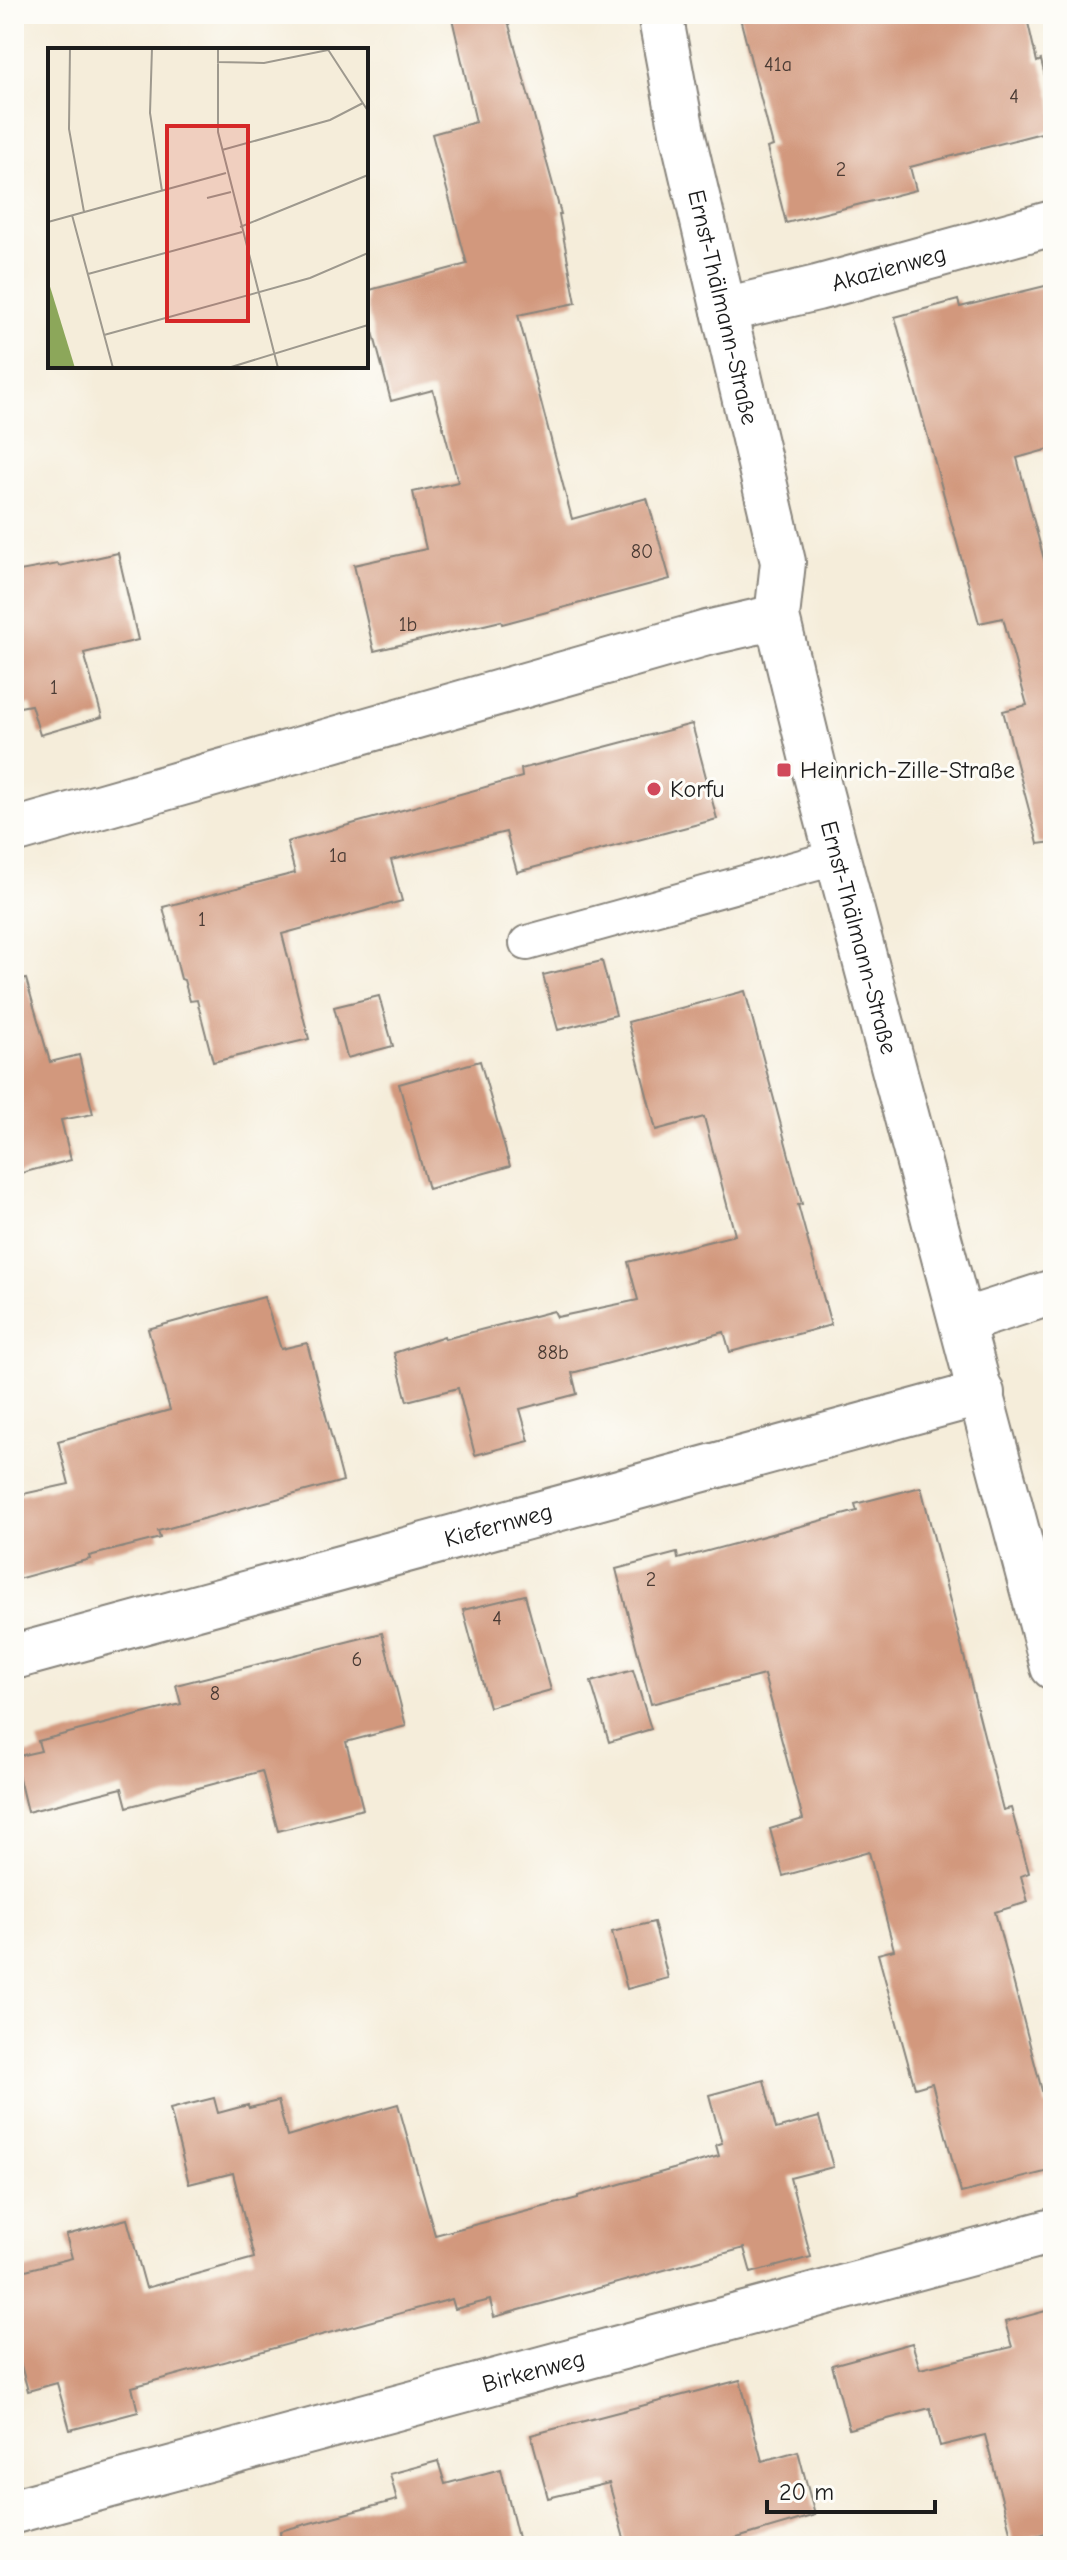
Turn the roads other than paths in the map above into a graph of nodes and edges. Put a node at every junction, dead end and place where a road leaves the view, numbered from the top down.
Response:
1 (660, 14) edge
2 (1053, 223) edge
3 (724, 310) junction
4 (777, 617) junction
5 (14, 831) edge
6 (838, 857) junction
7 (527, 943) dead end
8 (1053, 1292) edge
9 (963, 1321) junction
10 (982, 1393) junction
11 (14, 1657) edge
12 (1053, 1667) edge
13 (1053, 2231) edge
14 (14, 2511) edge

1 - 3 street, Ernst-Thälmann-Straße
2 - 3 street, Akazienweg
3 - 4 street, Ernst-Thälmann-Straße
4 - 5 street
4 - 6 street, Ernst-Thälmann-Straße
6 - 7 lane
6 - 9 street, Ernst-Thälmann-Straße
8 - 9 street
9 - 10 street, Ernst-Thälmann-Straße
10 - 11 street, Kiefernweg
10 - 12 street, Ernst-Thälmann-Straße
13 - 14 street, Birkenweg

